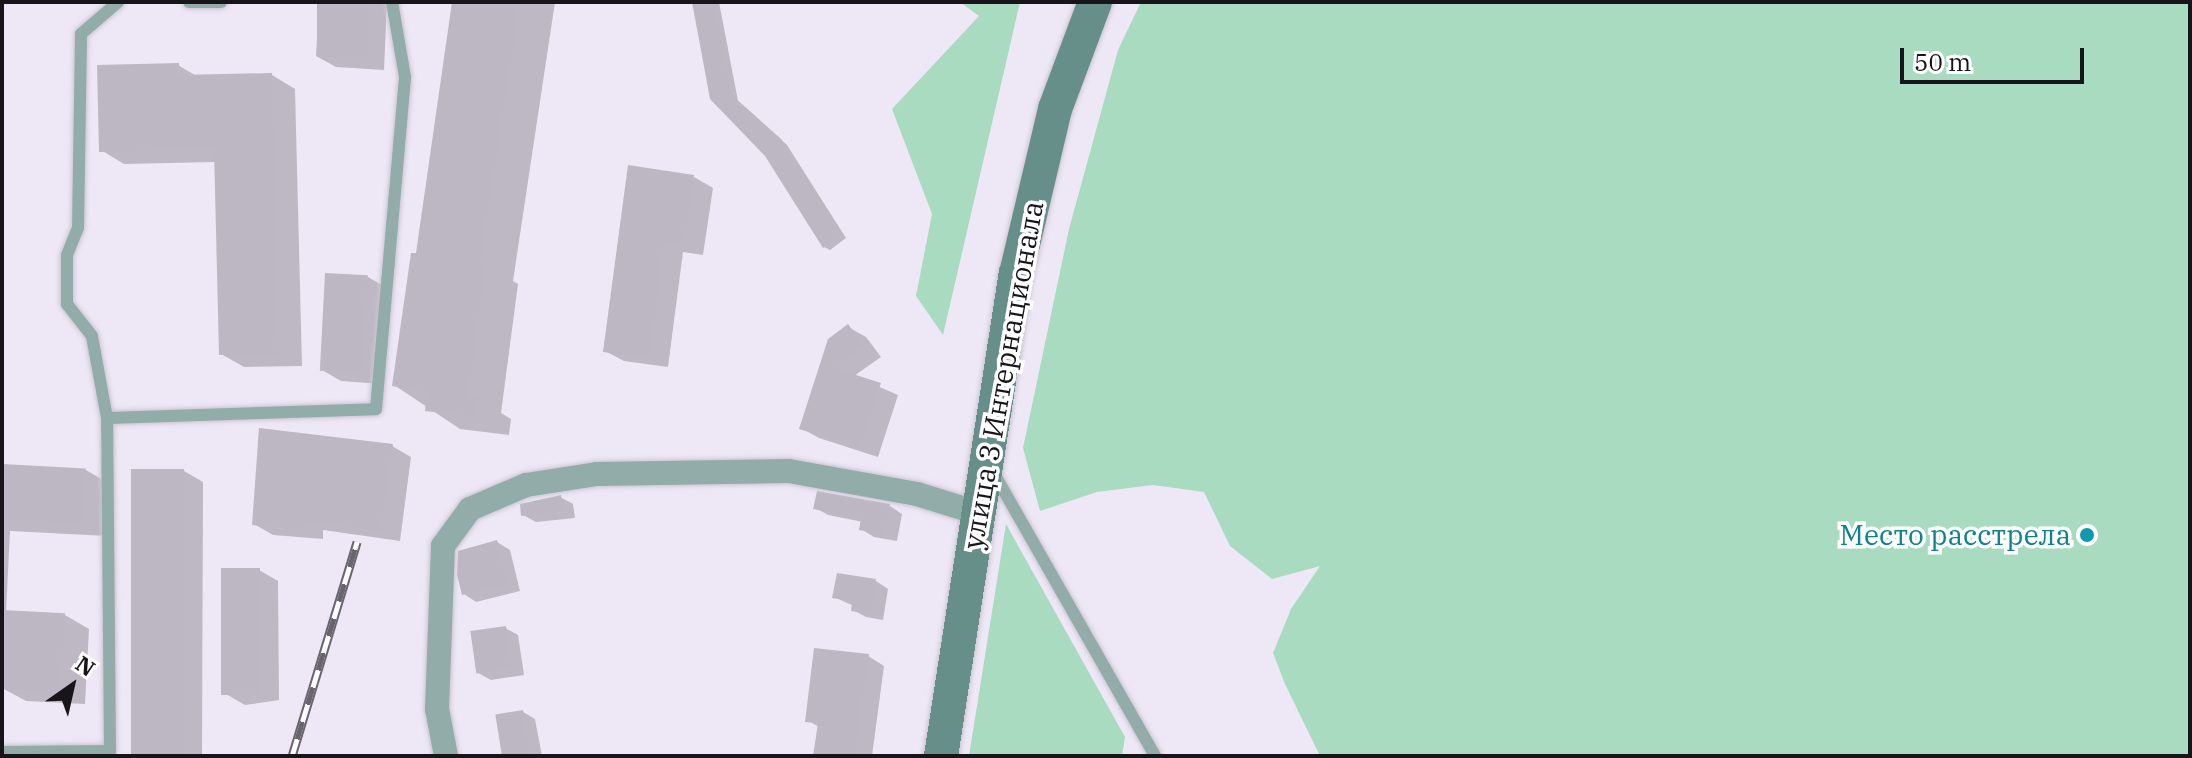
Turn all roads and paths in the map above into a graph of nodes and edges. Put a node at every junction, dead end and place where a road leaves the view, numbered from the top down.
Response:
1 (118, 2) edge
2 (189, 2) edge
3 (221, 2) edge
4 (392, 2) edge
5 (1095, 2) edge
6 (107, 418) junction
7 (986, 460) junction
8 (978, 513) junction
9 (2, 756) edge
10 (446, 756) edge
11 (941, 756) edge
12 (1155, 756) edge

1 - 6 lane
2 - 3 lane
4 - 6 lane
5 - 7 main road, улица 3 Интернационала
6 - 9 lane
7 - 8 main road, улица 3 Интернационала
7 - 12 lane
8 - 10 street
8 - 11 main road, улица 3 Интернационала

